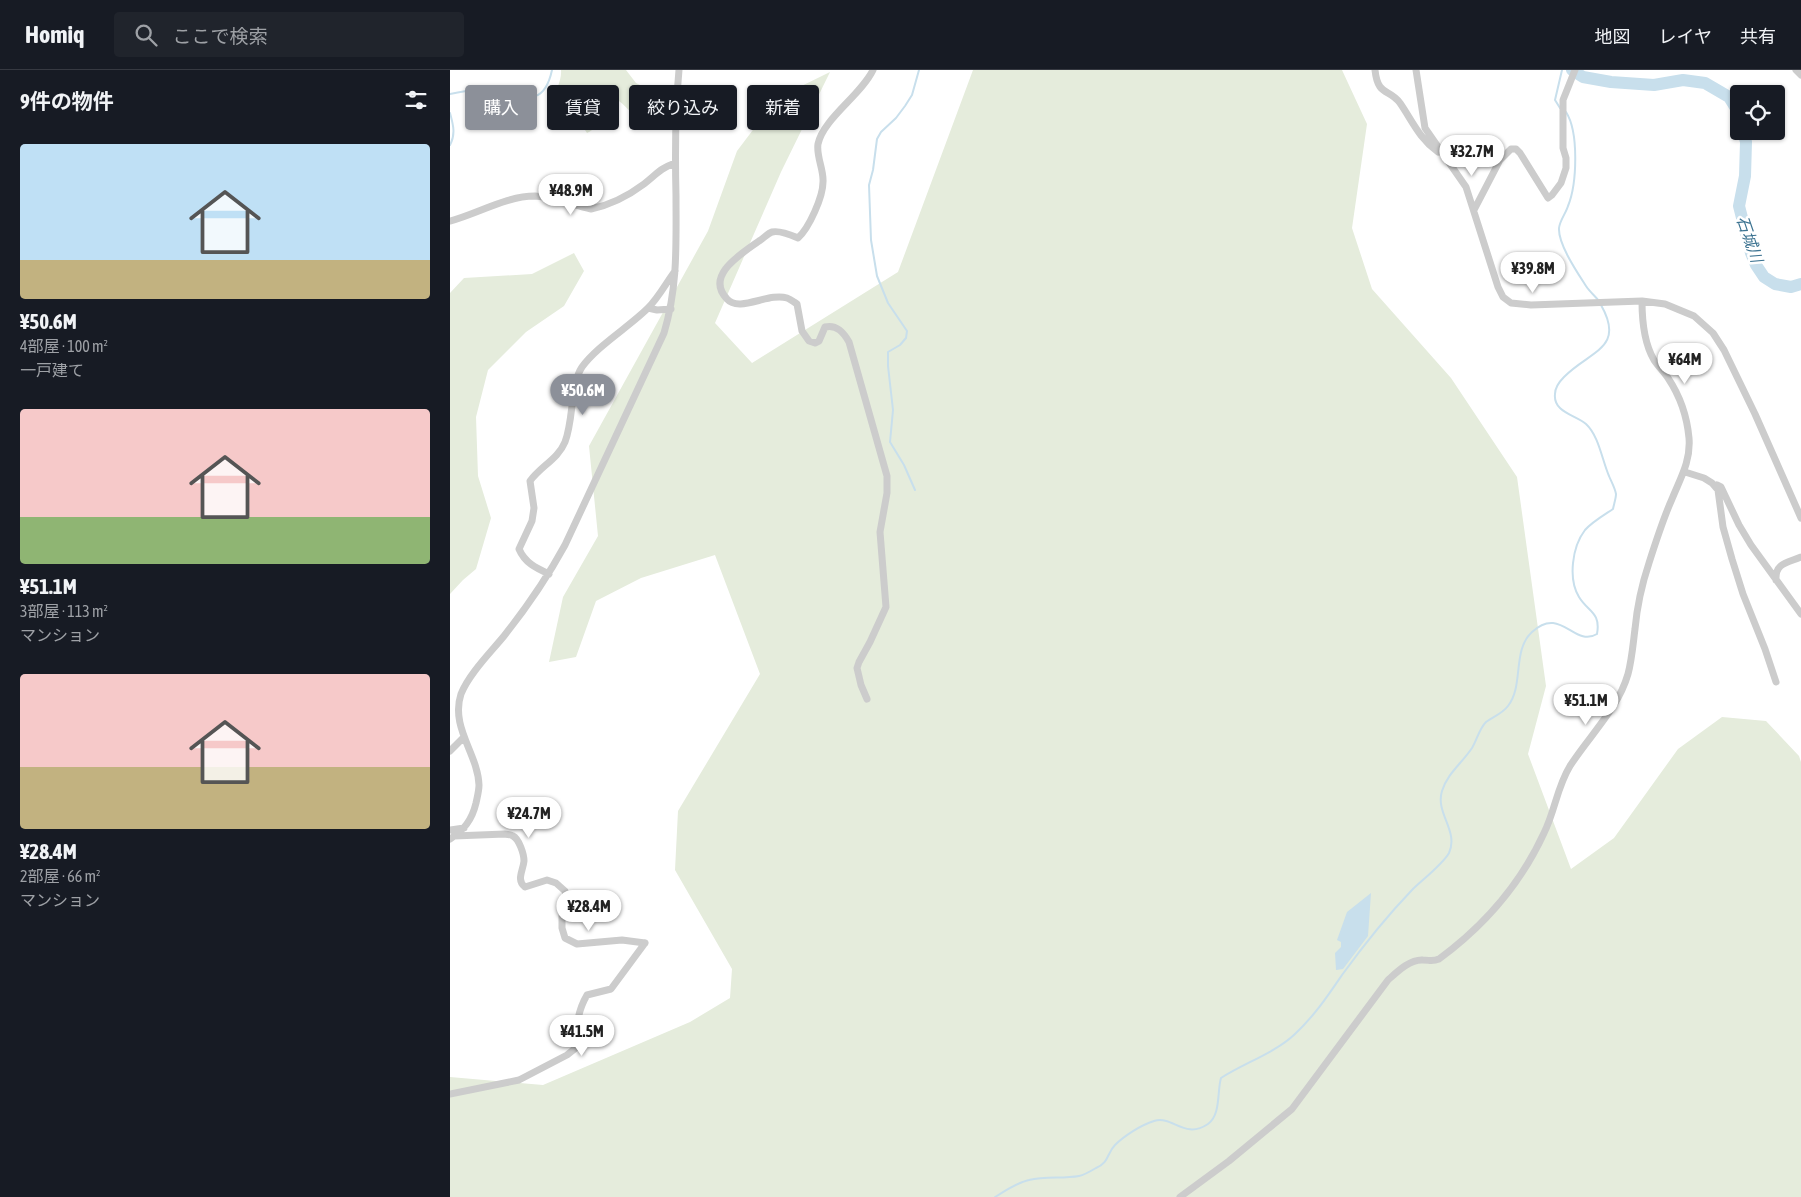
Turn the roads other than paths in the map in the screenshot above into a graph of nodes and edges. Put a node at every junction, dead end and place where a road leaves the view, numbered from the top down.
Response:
1 (678, 70) edge
2 (873, 70) edge
3 (1375, 70) edge
4 (1416, 70) edge
5 (1576, 70) edge
6 (1796, 70) edge
7 (1801, 75) edge
8 (1445, 156) junction
9 (675, 163) junction
10 (1474, 210) junction
11 (450, 221) edge
12 (676, 270) junction
13 (1642, 301) junction
14 (648, 308) junction
15 (671, 309) junction
16 (1684, 472) junction
17 (1712, 483) junction
18 (1801, 518) edge
19 (1801, 557) edge
20 (549, 574) junction
21 (1776, 580) junction
22 (1801, 614) edge
23 (1776, 682) dead end
24 (867, 698) dead end
25 (462, 739) junction
26 (450, 751) edge
27 (451, 835) edge
28 (450, 1094) edge
29 (1180, 1197) edge

1 - 9 street
2 - 24 street
3 - 8 street
4 - 8 street
5 - 10 street
6 - 7 street
8 - 10 street
9 - 11 street
9 - 12 street
10 - 13 street
12 - 14 street
12 - 15 street
13 - 16 street
13 - 18 street
14 - 15 street
14 - 20 street
15 - 20 street
16 - 17 street
16 - 29 street
17 - 21 street
17 - 23 street
19 - 21 street
20 - 25 street
21 - 22 street
25 - 26 street
25 - 27 street
27 - 28 street

